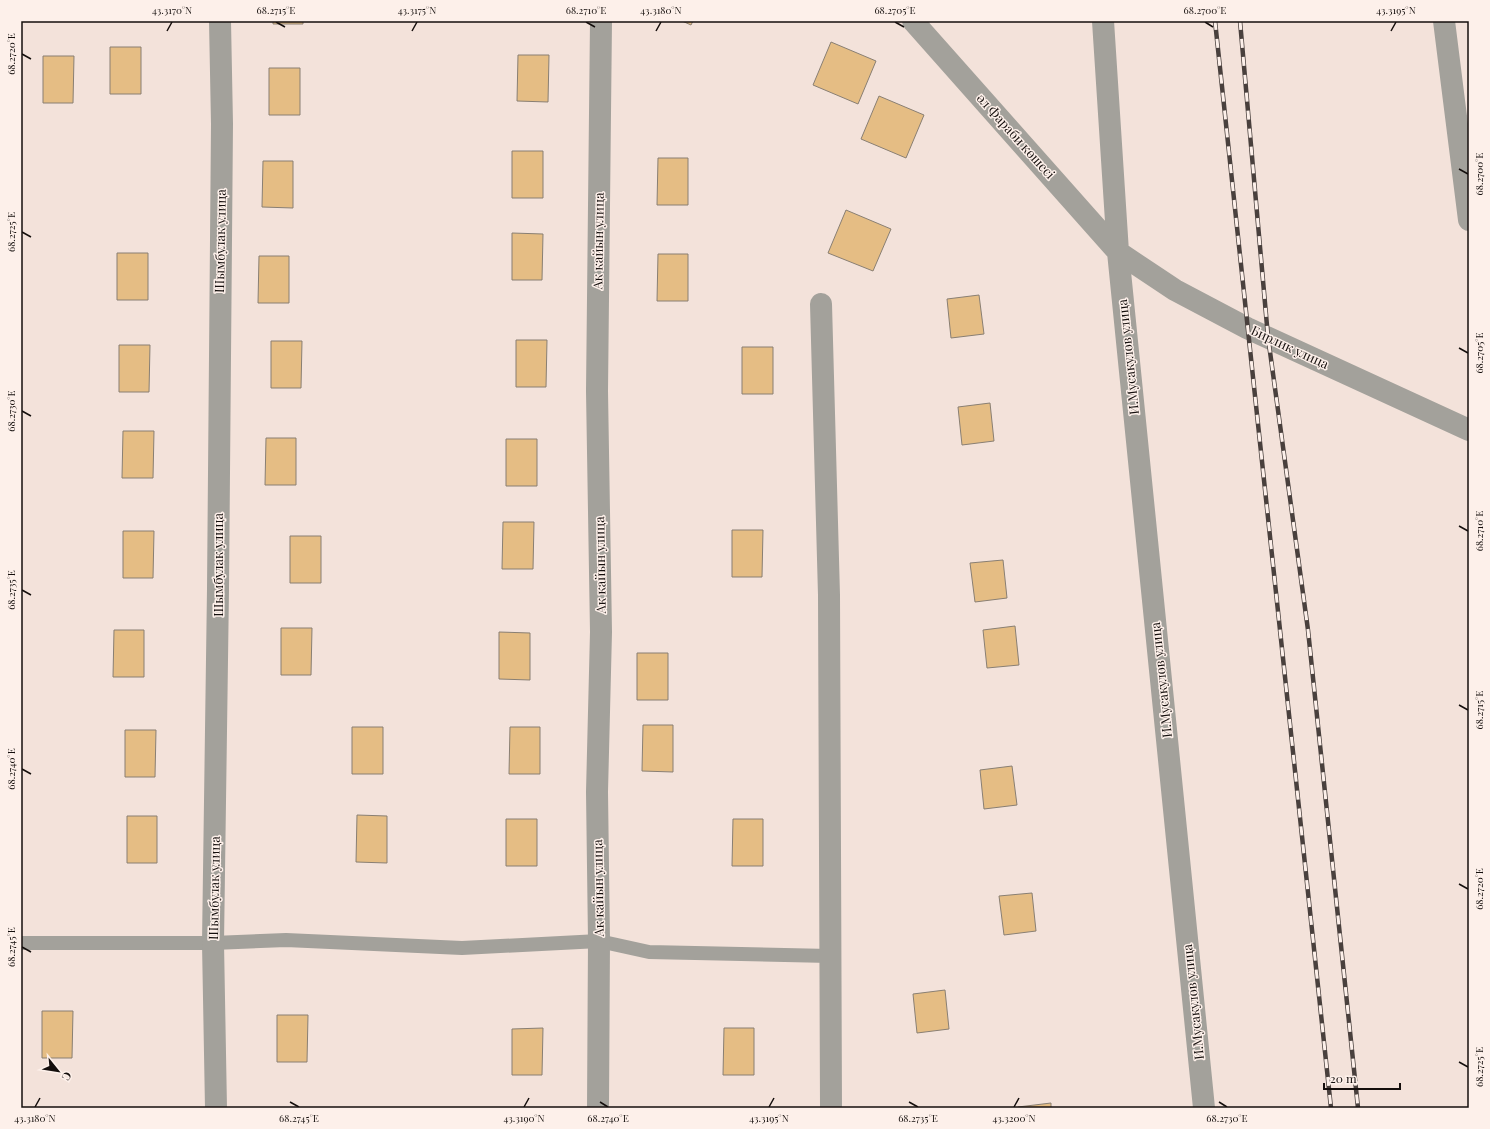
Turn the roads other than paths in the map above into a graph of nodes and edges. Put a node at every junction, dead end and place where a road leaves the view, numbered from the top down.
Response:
1 (220, 21) edge
2 (601, 21) edge
3 (914, 21) edge
4 (1103, 21) edge
5 (1444, 21) edge
6 (1469, 220) edge
7 (1118, 252) junction
8 (821, 304) dead end
9 (1469, 430) edge
10 (599, 941) junction
11 (21, 943) edge
12 (213, 943) junction
13 (830, 956) junction
14 (216, 1108) edge
15 (598, 1108) edge
16 (831, 1108) edge
17 (1204, 1108) edge

1 - 12 street, Шымбулак улица
2 - 10 street, Ак кайын улица
3 - 7 street, әл Фараби көшесі
4 - 7 street, И.Мусакулов улица
5 - 6 street
7 - 9 street, Бирлик улица
7 - 17 street, И.Мусакулов улица
8 - 13 street
10 - 12 lane
10 - 13 lane
10 - 15 street, Ак кайын улица
11 - 12 lane
12 - 14 street, Шымбулак улица
13 - 16 street

